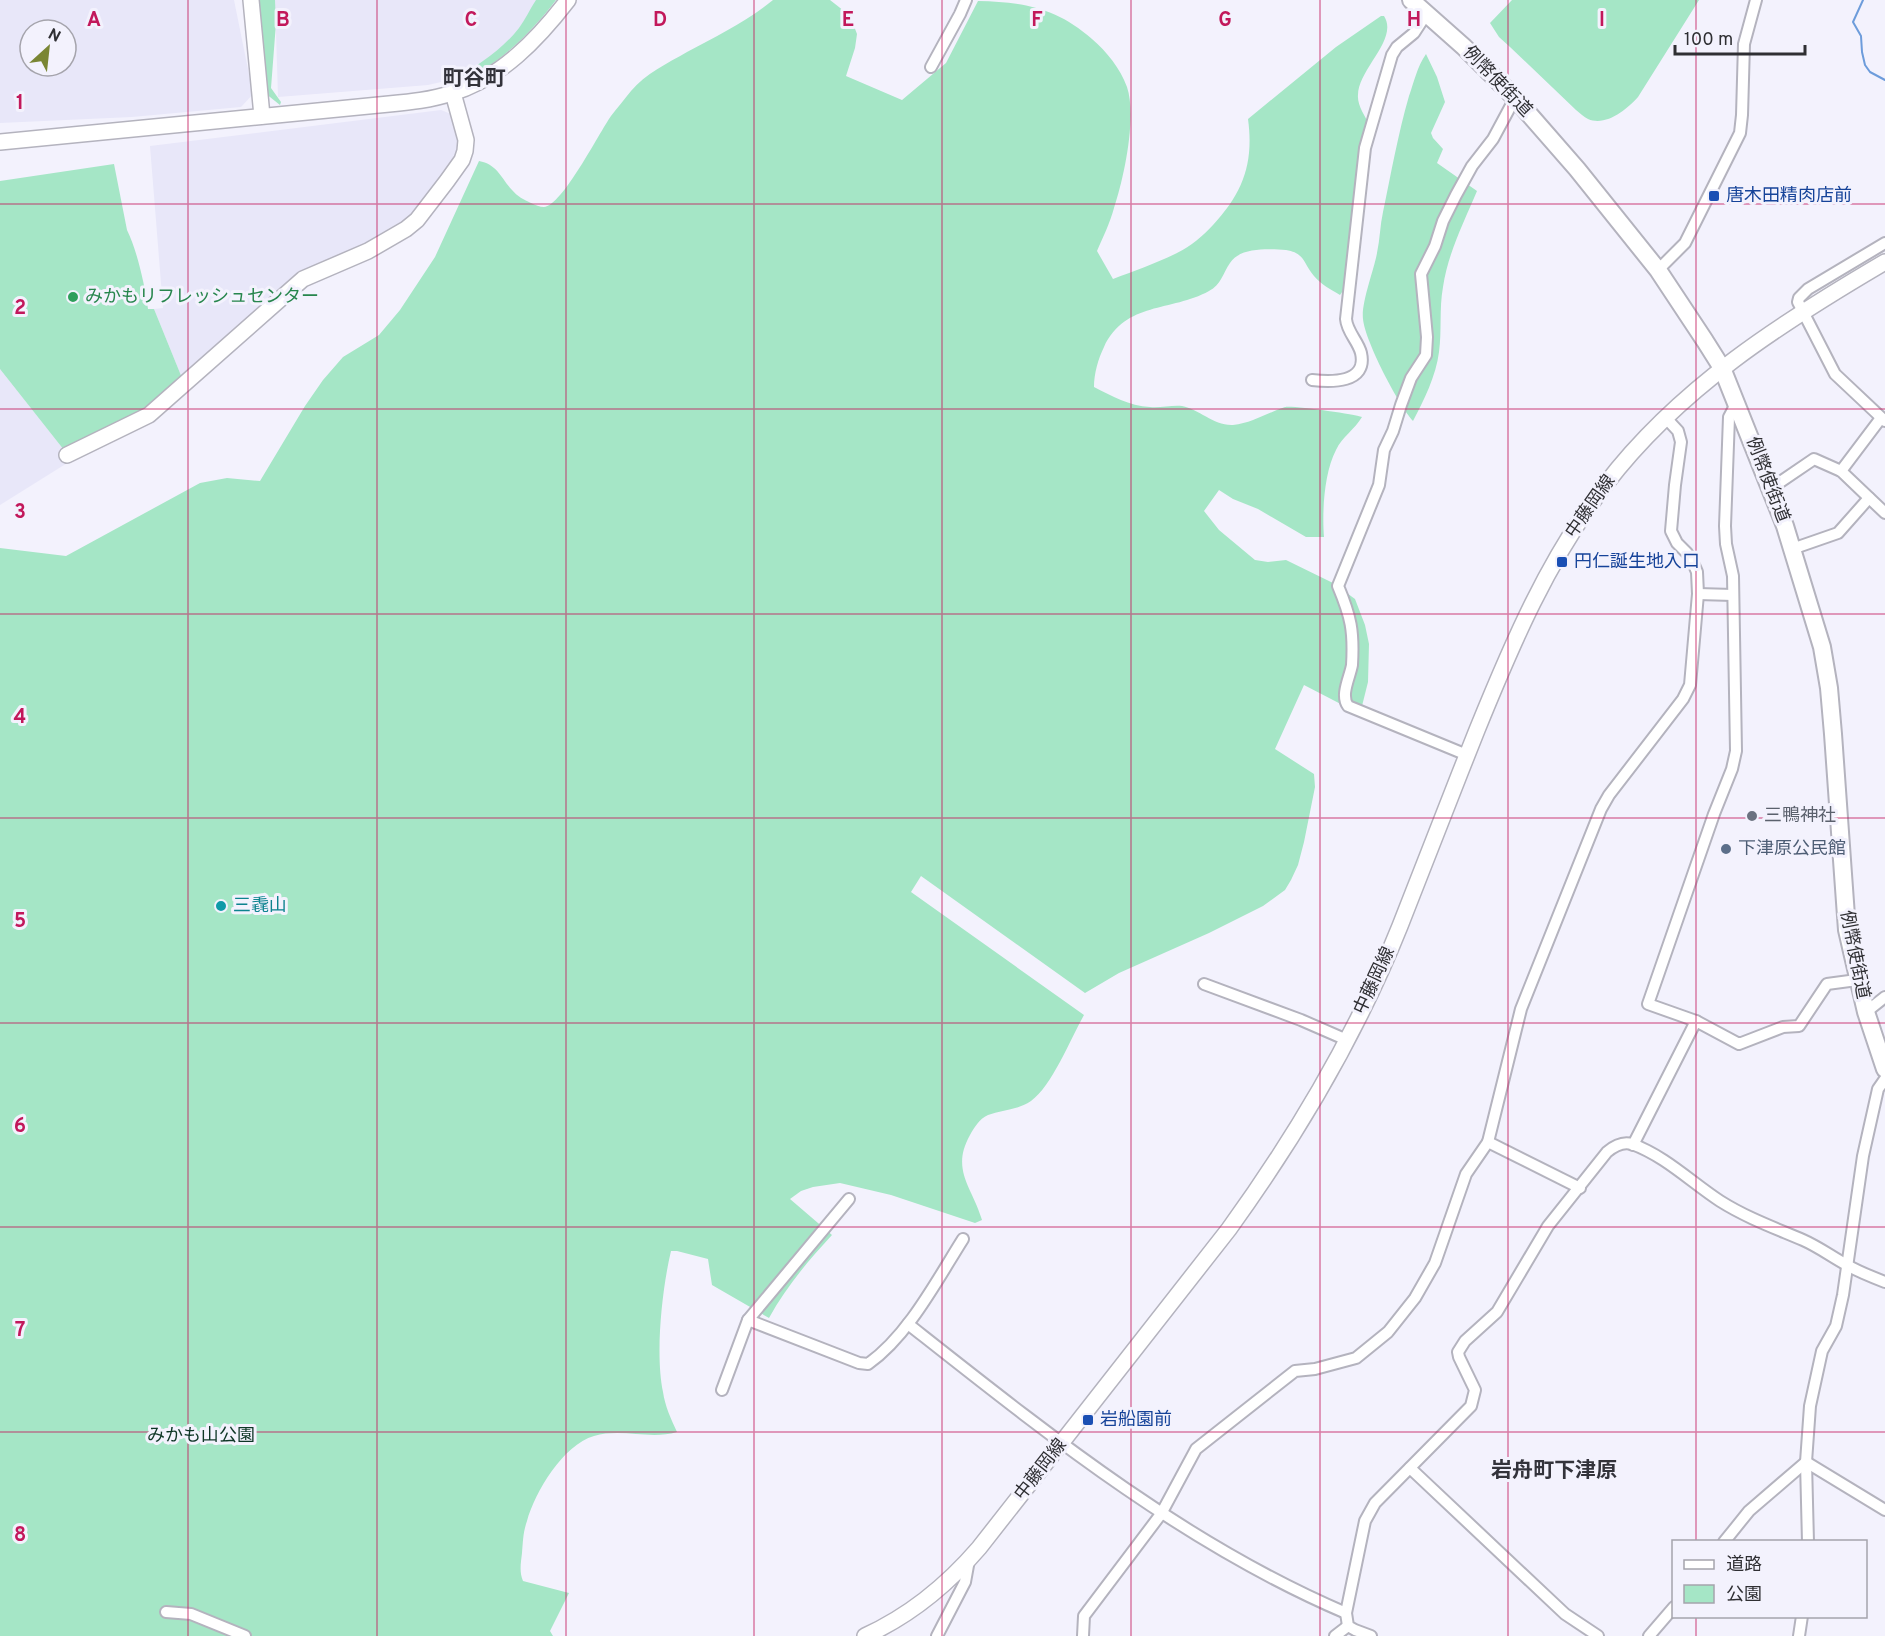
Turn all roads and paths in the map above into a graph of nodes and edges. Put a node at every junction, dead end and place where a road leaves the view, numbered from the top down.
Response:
1 (251, 0) edge
2 (568, 0) edge
3 (966, 0) edge
4 (1411, 0) edge
5 (1756, 0) edge
6 (1427, 13) junction
7 (931, 67) dead end
8 (453, 93) junction
9 (1515, 98) junction
10 (262, 116) junction
11 (0, 142) edge
12 (1885, 243) edge
13 (1885, 262) edge
14 (1658, 270) junction
15 (1802, 312) junction
16 (1722, 368) junction
17 (1312, 380) dead end
18 (1736, 404) junction
19 (1665, 417) junction
20 (1883, 419) edge
21 (67, 455) dead end
22 (1841, 471) junction
23 (1770, 489) junction
24 (1869, 498) junction
25 (1885, 513) edge
26 (1792, 549) junction
27 (1698, 594) junction
28 (1733, 595) junction
29 (1467, 755) junction
30 (1857, 980) junction
31 (1203, 984) dead end
32 (1885, 997) edge
33 (1866, 1011) junction
34 (1696, 1021) junction
35 (1347, 1040) junction
36 (1885, 1069) edge
37 (1885, 1079) edge
38 (1488, 1142) junction
39 (1633, 1145) junction
40 (1580, 1188) junction
41 (849, 1198) dead end
42 (963, 1239) dead end
43 (1849, 1266) junction
44 (1885, 1282) edge
45 (748, 1320) junction
46 (908, 1324) junction
47 (722, 1390) dead end
48 (1063, 1443) junction
49 (1806, 1462) junction
50 (1410, 1468) junction
51 (1885, 1510) edge
52 (1161, 1514) junction
53 (1726, 1540) edge
54 (1808, 1540) edge
55 (969, 1560) junction
56 (1672, 1609) edge
57 (166, 1612) dead end
58 (1346, 1613) junction
59 (1802, 1618) edge
60 (1348, 1626) junction
61 (245, 1636) edge
62 (865, 1636) edge
63 (938, 1636) edge
64 (1083, 1636) edge
65 (1335, 1636) edge
66 (1371, 1636) edge
67 (1597, 1636) edge
68 (1648, 1636) edge
69 (1798, 1636) edge

1 - 10 main road
2 - 8 main road
3 - 7 street
4 - 6 main road, 例幣使街道
5 - 14 street
6 - 9 main road, 例幣使街道
6 - 17 street
8 - 10 main road
8 - 21 main road
9 - 14 main road, 例幣使街道
9 - 29 street
10 - 11 main road
12 - 15 street
13 - 15 main road, 中藤岡線
14 - 16 main road, 例幣使街道
15 - 16 main road, 中藤岡線
15 - 20 street
16 - 18 main road, 例幣使街道
16 - 19 main road, 中藤岡線
18 - 23 main road, 例幣使街道
18 - 28 street
19 - 27 street
19 - 29 main road, 中藤岡線
20 - 22 street
22 - 23 street
22 - 24 street
23 - 26 main road, 例幣使街道
24 - 25 street
24 - 26 street
26 - 30 main road, 例幣使街道
27 - 28 street
27 - 38 street
28 - 34 street
29 - 35 main road, 中藤岡線
30 - 33 main road, 例幣使街道
30 - 34 street
31 - 35 street
32 - 33 street
33 - 36 main road, 例幣使街道
34 - 39 street
35 - 48 main road, 中藤岡線
37 - 43 street
38 - 40 street
38 - 52 street
39 - 40 street
39 - 43 street
40 - 50 street
41 - 45 street
42 - 46 street
43 - 44 street
43 - 49 street
45 - 46 street
45 - 47 street
46 - 48 street
48 - 52 street
48 - 55 main road, 中藤岡線
49 - 51 street
49 - 53 street
49 - 54 street
50 - 58 street
50 - 67 street
52 - 58 street
52 - 64 street
55 - 62 main road, 中藤岡線
55 - 63 street
56 - 68 street
57 - 61 street
58 - 60 street
59 - 69 street
60 - 65 street
60 - 66 street

